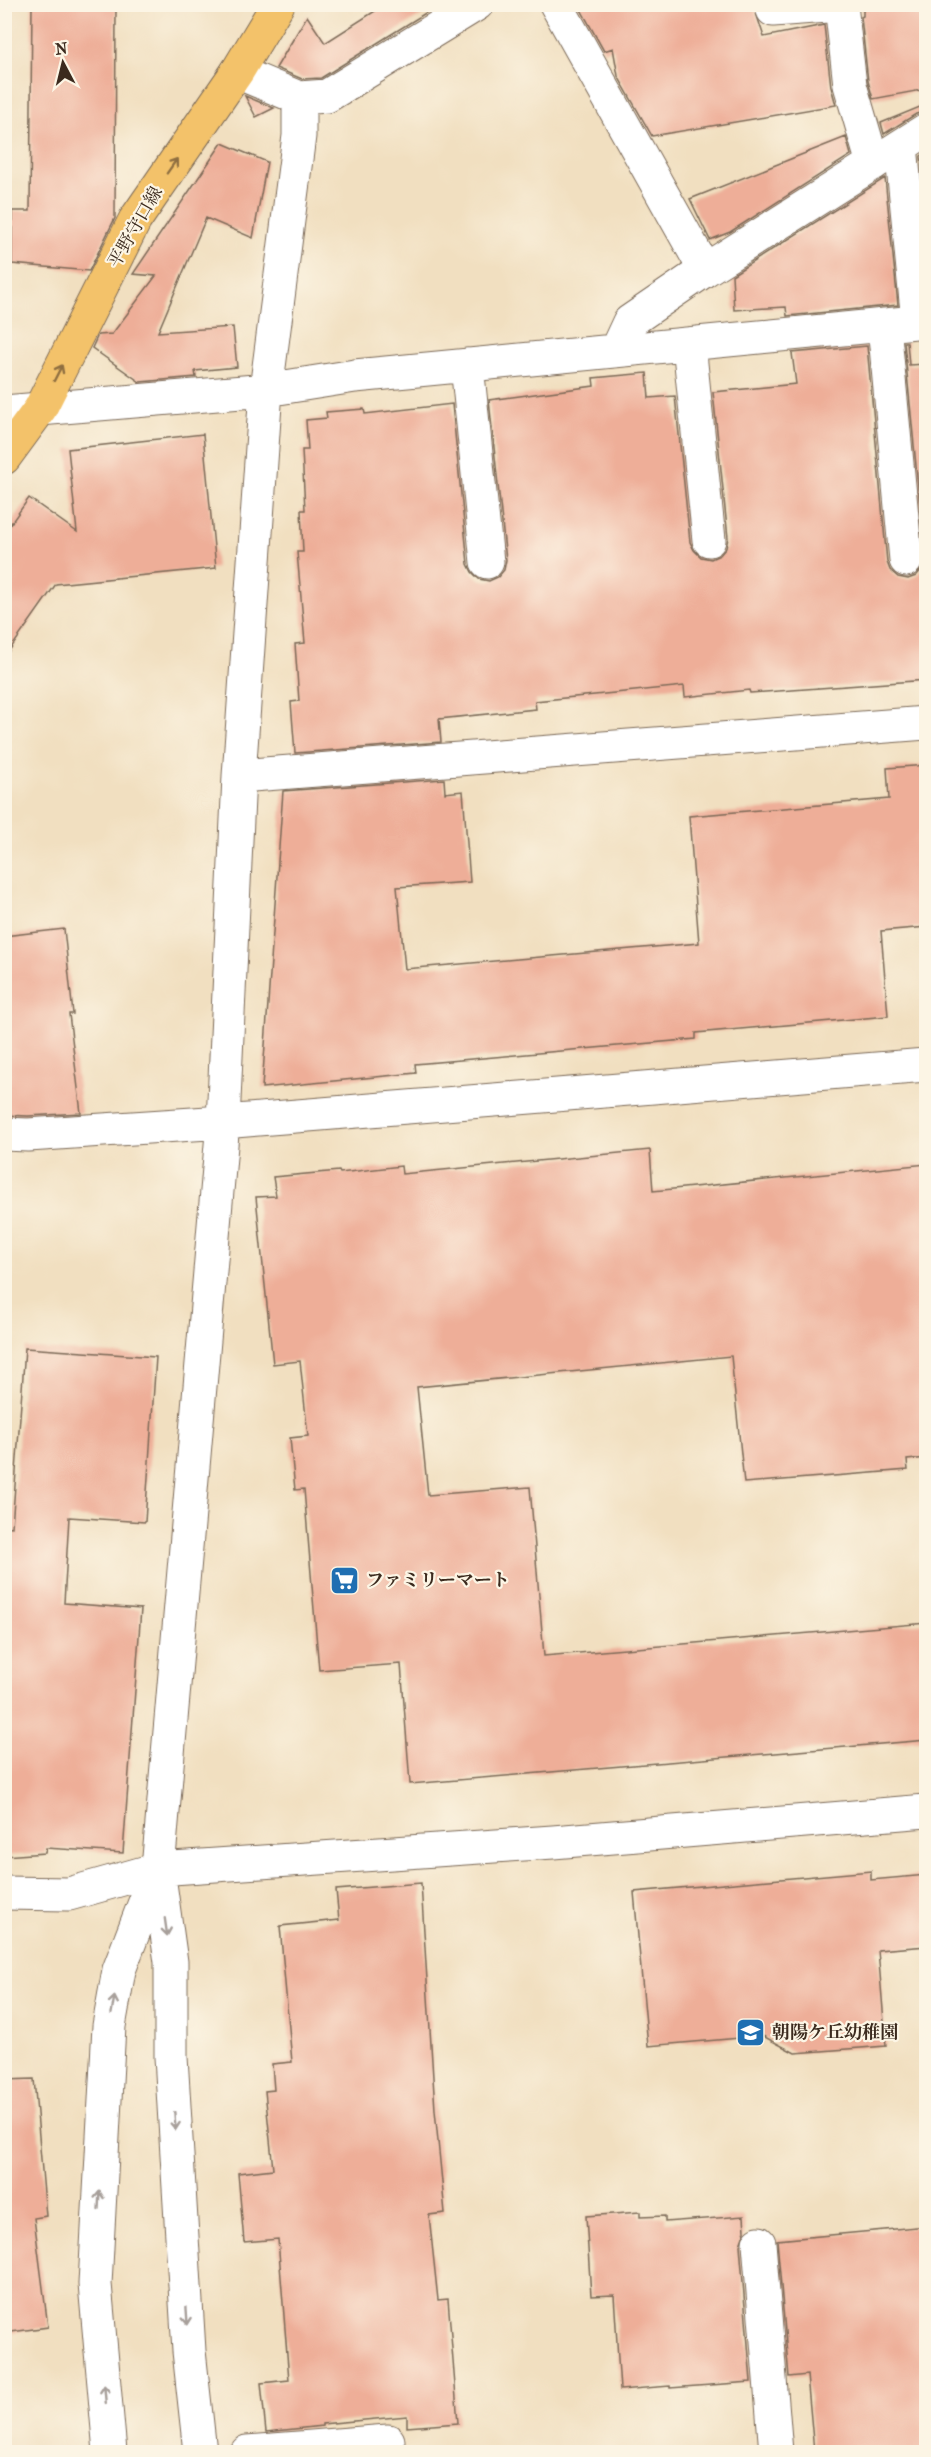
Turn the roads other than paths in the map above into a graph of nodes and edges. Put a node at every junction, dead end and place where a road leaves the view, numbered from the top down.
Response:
1 (278, 4) edge
2 (477, 4) edge
3 (556, 4) edge
4 (771, 4) edge
5 (237, 72) junction
6 (299, 98) junction
7 (914, 138) edge
8 (873, 164) junction
9 (705, 270) junction
10 (922, 321) edge
11 (884, 325) junction
12 (689, 344) junction
13 (616, 350) junction
14 (467, 365) junction
15 (266, 390) junction
16 (40, 410) junction
17 (4, 412) edge
18 (4, 458) edge
19 (709, 540) dead end
20 (906, 560) dead end
21 (487, 562) dead end
22 (927, 723) edge
23 (239, 776) junction
24 (927, 1065) edge
25 (223, 1122) junction
26 (4, 1134) edge
27 (927, 1811) edge
28 (158, 1869) junction
29 (4, 1893) edge
30 (759, 2243) dead end
31 (388, 2441) dead end
32 (110, 2452) edge
33 (200, 2452) edge
34 (247, 2452) edge
35 (776, 2452) edge

1 - 5 main road, 平野守口線
2 - 6 street
3 - 9 street
4 - 8 street
5 - 6 street
16 -> 5 main road, 平野守口線
6 - 15 street
7 - 8 street
7 - 10 street
8 - 9 street
9 - 13 street
10 - 11 street
11 - 12 street
11 - 20 street
12 - 13 street
12 - 19 street
13 - 14 street
14 - 15 street
14 - 21 street
15 - 16 street
15 - 23 street
16 - 17 street
16 - 18 main road, 平野守口線
22 - 23 street
23 - 25 street
24 - 25 street
25 - 26 street
25 - 28 street
27 - 28 street
28 - 29 street
32 -> 28 street
28 -> 33 street
30 - 35 street
31 - 34 street

